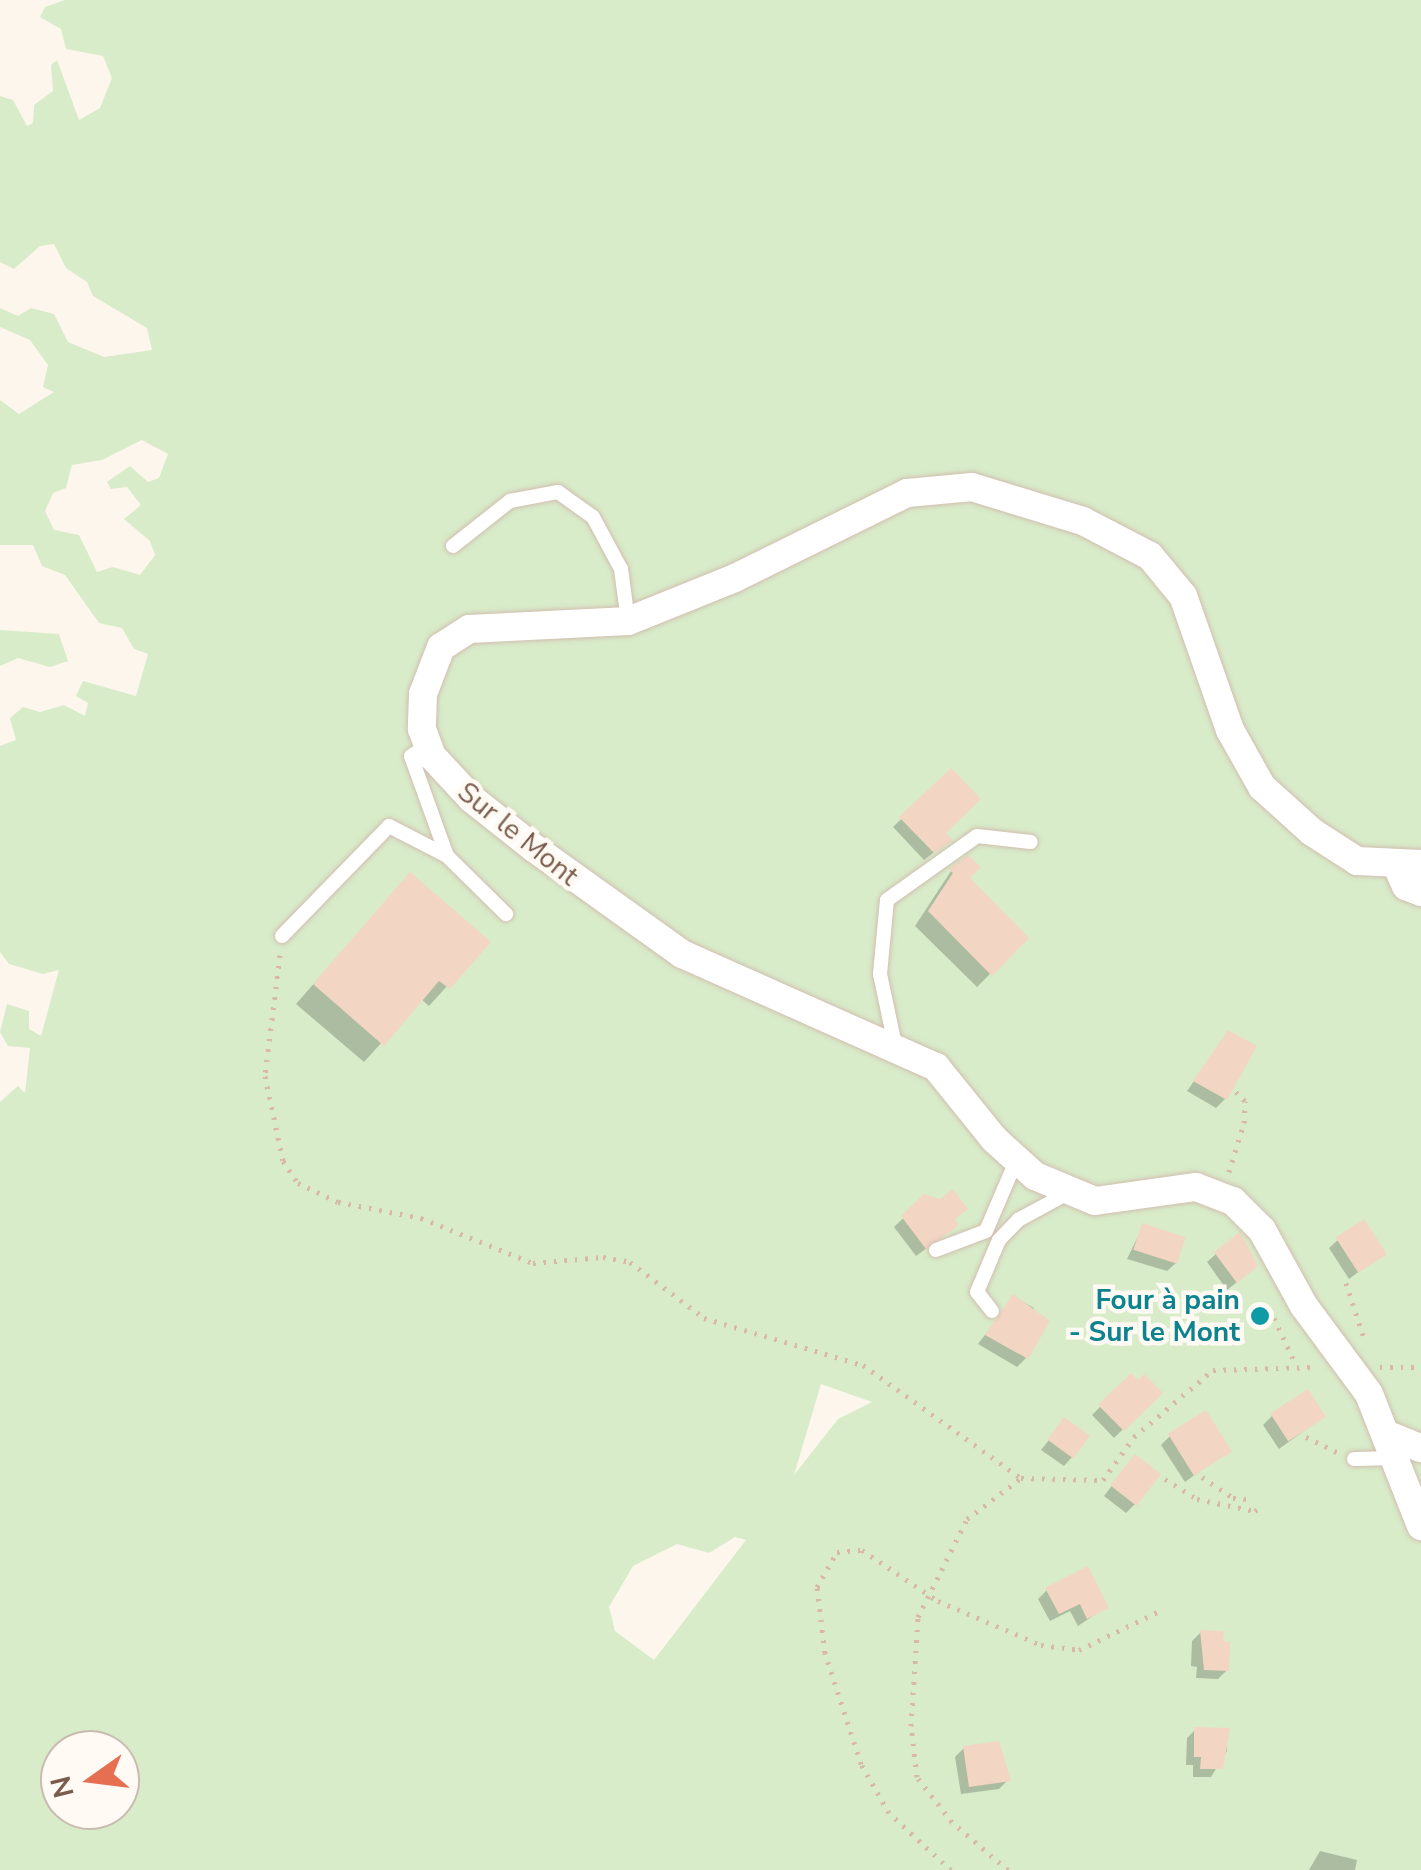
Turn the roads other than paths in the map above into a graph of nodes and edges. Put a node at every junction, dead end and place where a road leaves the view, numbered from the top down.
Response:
1 (453, 546) dead end
2 (628, 621) junction
3 (427, 746) junction
4 (1031, 842) dead end
5 (446, 856) junction
6 (1409, 865) edge
7 (1421, 892) edge
8 (506, 914) dead end
9 (282, 936) road end
10 (895, 1045) junction
11 (1016, 1161) junction
12 (1068, 1193) junction
13 (936, 1250) dead end
14 (992, 1310) dead end
15 (1401, 1447) edge
16 (1354, 1459) road end
17 (1421, 1526) edge

1 - 2 lane
2 - 3 street
2 - 6 street
3 - 5 lane
3 - 10 street, Sur le Mont
4 - 10 lane
5 - 8 lane
5 - 9 lane
6 - 7 street
10 - 11 street, Sur le Mont
11 - 12 street, Sur le Mont
11 - 13 lane
12 - 14 lane
12 - 15 street, Sur le Mont
15 - 16 lane
15 - 17 street

